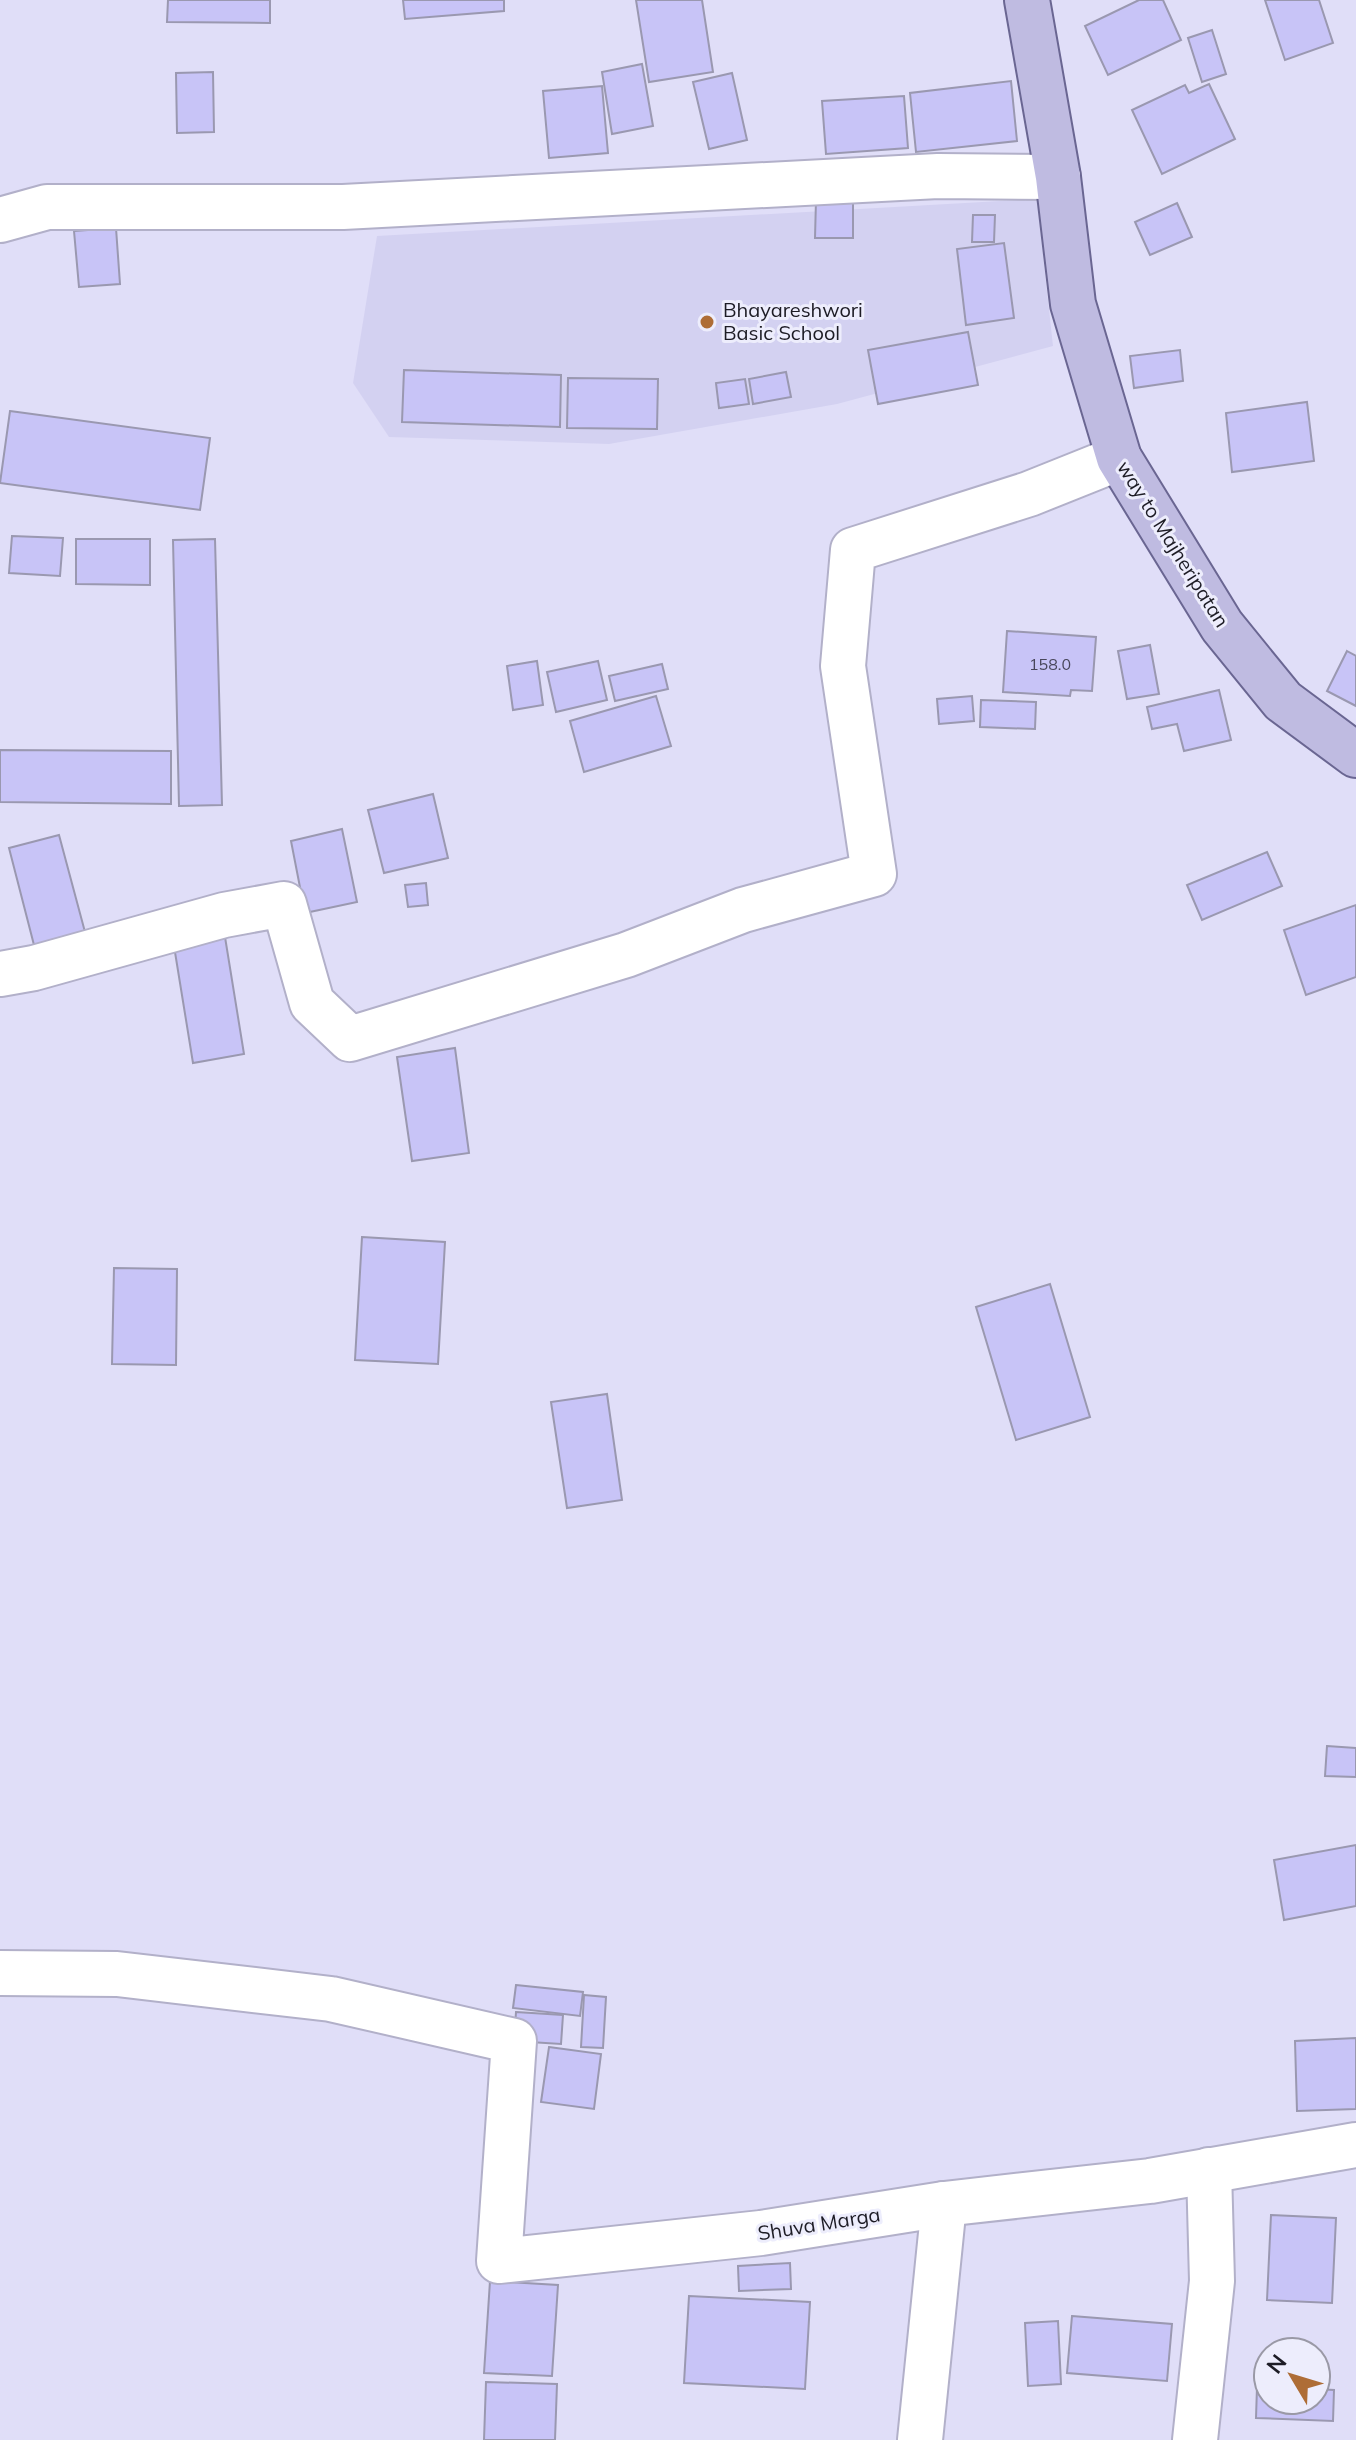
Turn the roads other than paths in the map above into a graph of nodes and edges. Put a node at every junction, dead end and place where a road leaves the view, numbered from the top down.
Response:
1 (1027, 0) edge
2 (1058, 177) junction
3 (0, 220) edge
4 (1119, 458) junction
5 (1356, 755) edge
6 (0, 974) edge
7 (0, 1973) edge
8 (1356, 2145) edge
9 (1209, 2170) junction
10 (944, 2204) junction
11 (920, 2440) edge
12 (1195, 2440) edge

1 - 2 main road, way to Majheripatan
2 - 3 street
2 - 4 main road, way to Majheripatan
4 - 5 main road, way to Majheripatan
4 - 6 street
7 - 10 street, Shuva Marga
8 - 9 street, Shuva Marga
9 - 10 street, Shuva Marga
9 - 12 street
10 - 11 street

